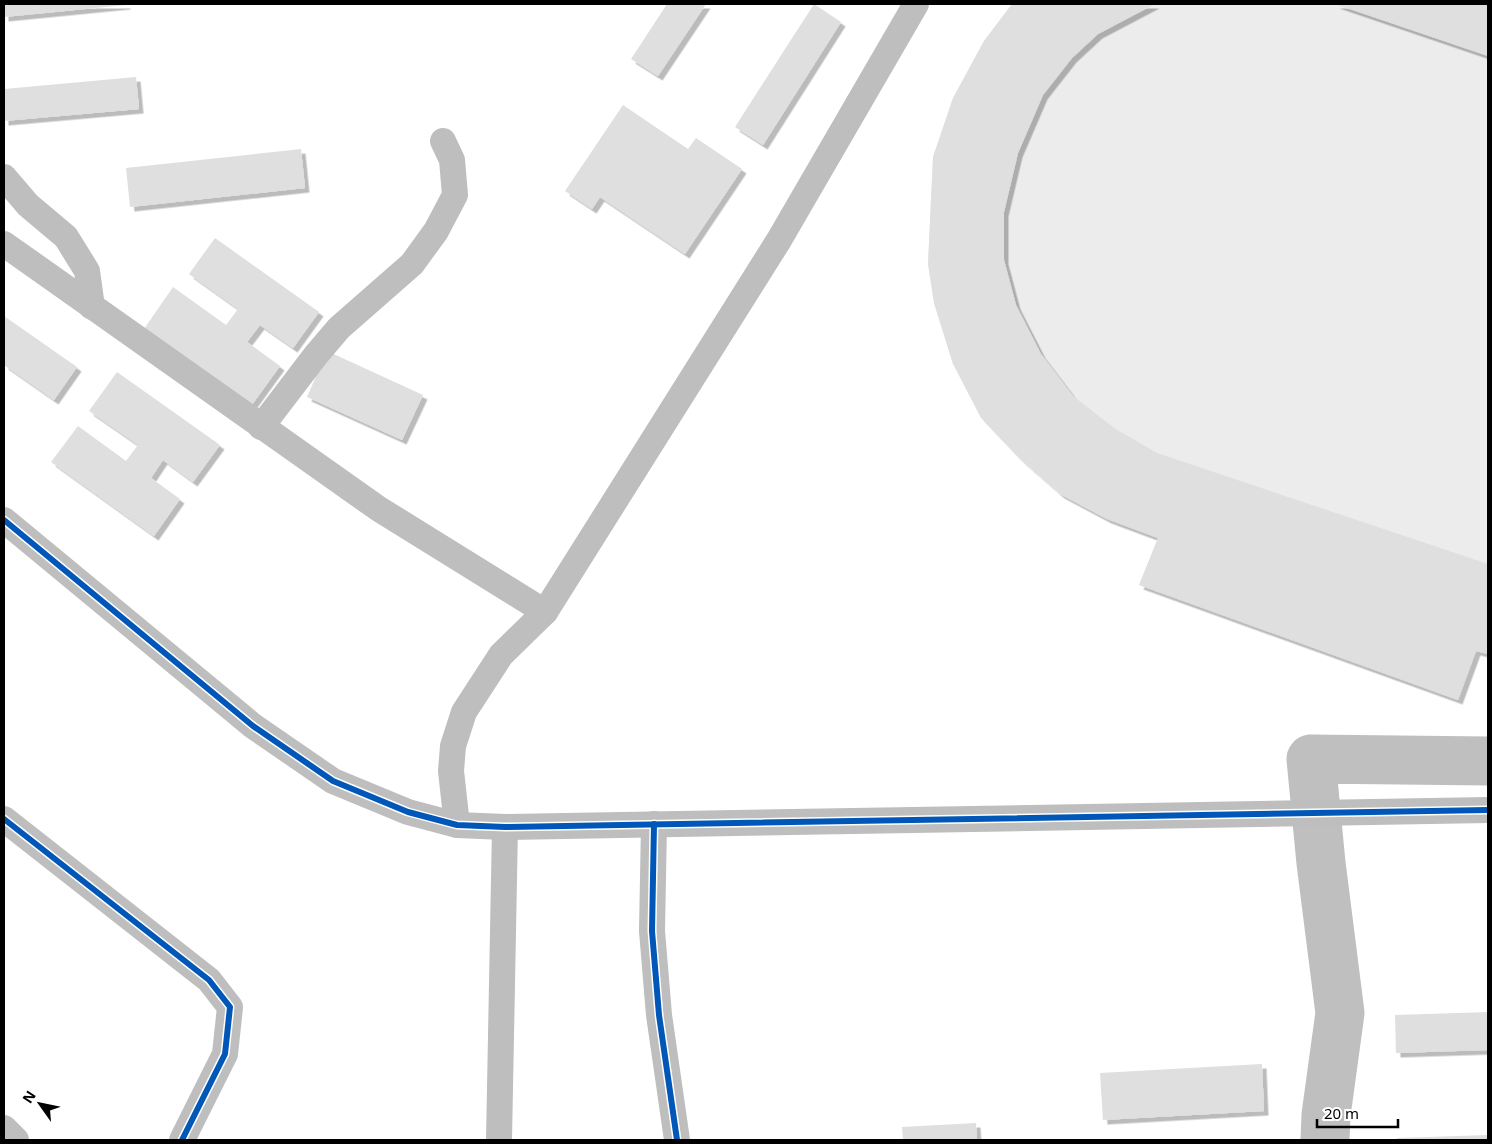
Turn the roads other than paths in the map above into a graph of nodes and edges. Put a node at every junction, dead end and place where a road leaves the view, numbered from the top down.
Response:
1 (916, 4) edge
2 (443, 141) dead end
3 (4, 177) edge
4 (4, 244) edge
5 (92, 307) junction
6 (261, 427) junction
7 (4, 520) edge
8 (545, 612) junction
9 (1488, 810) edge
10 (4, 819) edge
11 (654, 824) junction
12 (457, 825) junction
13 (505, 827) junction
14 (4, 1128) edge
15 (16, 1140) edge
16 (182, 1140) edge
17 (499, 1140) edge
18 (677, 1140) edge

1 - 8 street
2 - 6 street
3 - 5 street
4 - 5 street
5 - 6 street
6 - 8 street
7 - 12 street
8 - 12 street
9 - 11 street
10 - 16 street
11 - 13 street
11 - 18 street
12 - 13 street
13 - 17 street
14 - 15 street

